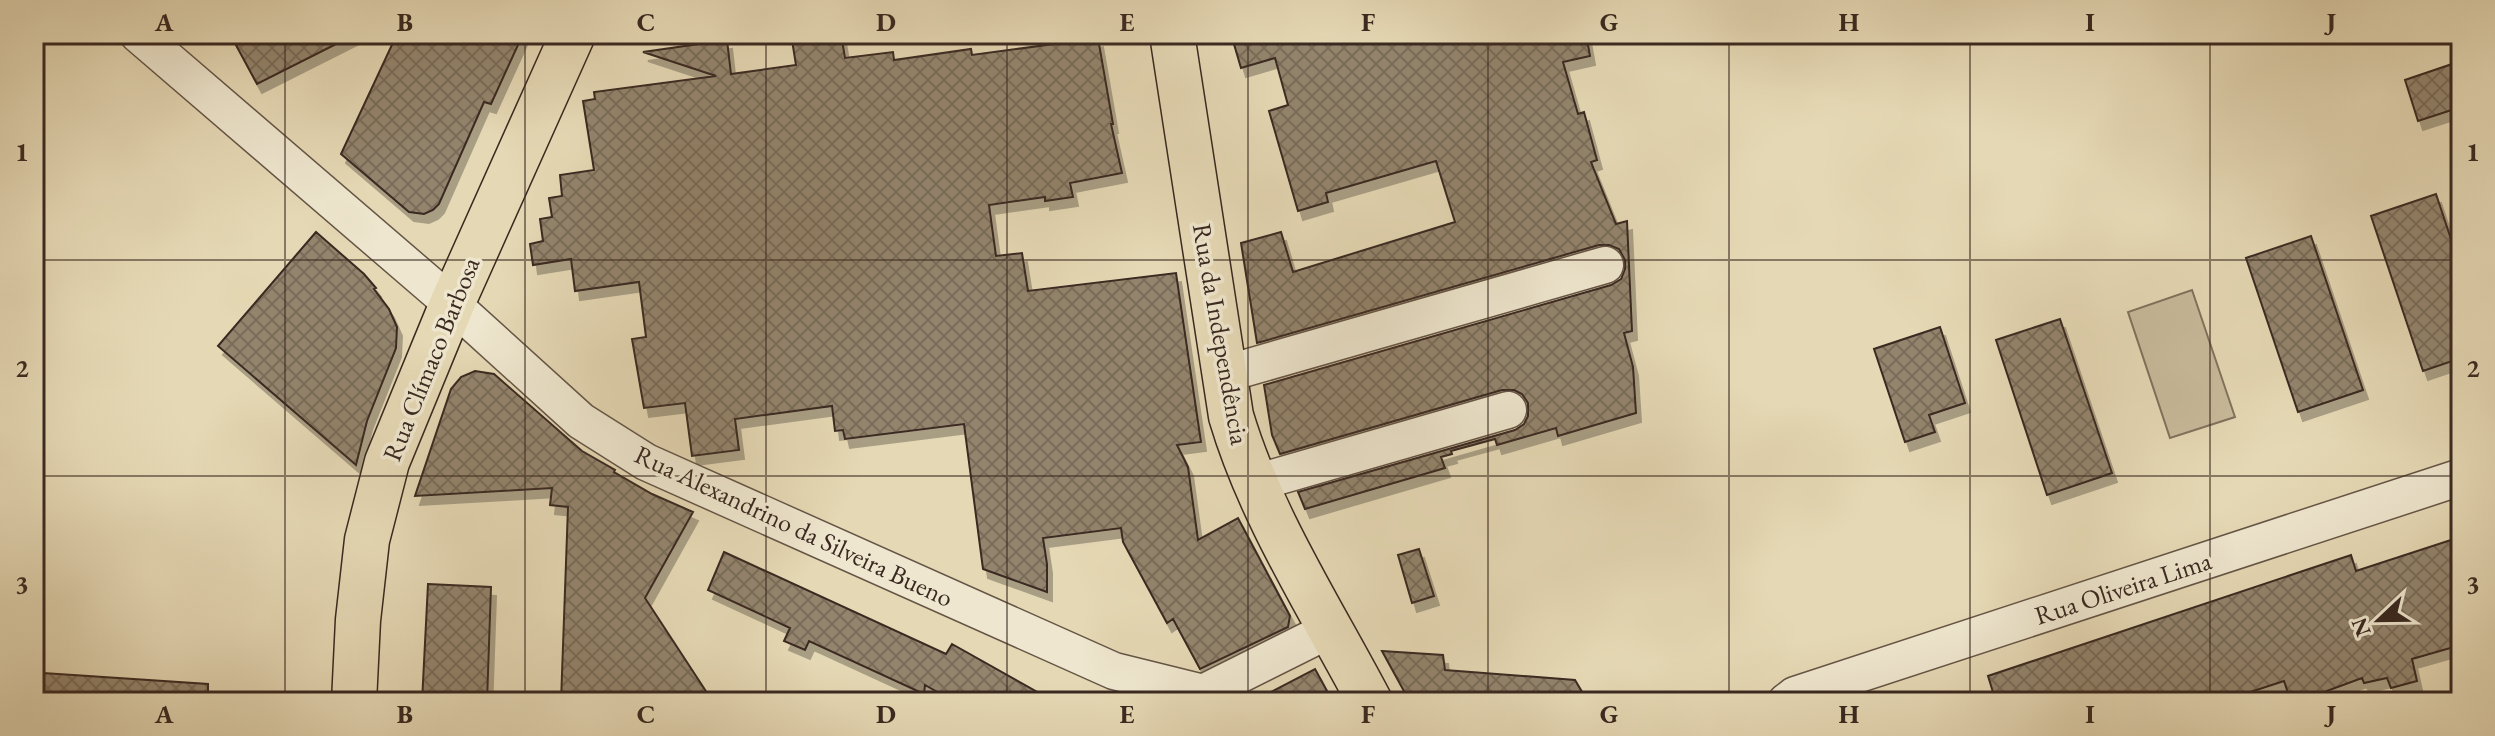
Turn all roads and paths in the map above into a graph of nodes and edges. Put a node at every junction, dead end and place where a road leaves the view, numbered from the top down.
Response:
1 (138, 34) edge
2 (573, 34) edge
3 (1172, 34) edge
4 (1605, 265) dead end
5 (452, 304) junction
6 (1225, 374) junction
7 (1508, 410) dead end
8 (2461, 477) edge
9 (1255, 483) junction
10 (1331, 629) junction
11 (1206, 697) edge
12 (354, 702) edge
13 (1370, 702) edge
14 (1786, 702) edge

1 - 5 street, Rua Alexandrino da Silveira Bueno
2 - 5 main road, Rua Clímaco Barbosa
3 - 6 main road, Rua da Independência
4 - 6 street
5 - 11 street, Rua Alexandrino da Silveira Bueno
5 - 12 main road, Rua Clímaco Barbosa
6 - 9 main road, Rua da Independência
7 - 9 street
8 - 14 street, Rua Oliveira Lima
9 - 10 main road, Rua da Independência
10 - 11 street, Rua Alexandrino da Silveira Bueno
10 - 13 main road, Rua da Independência

